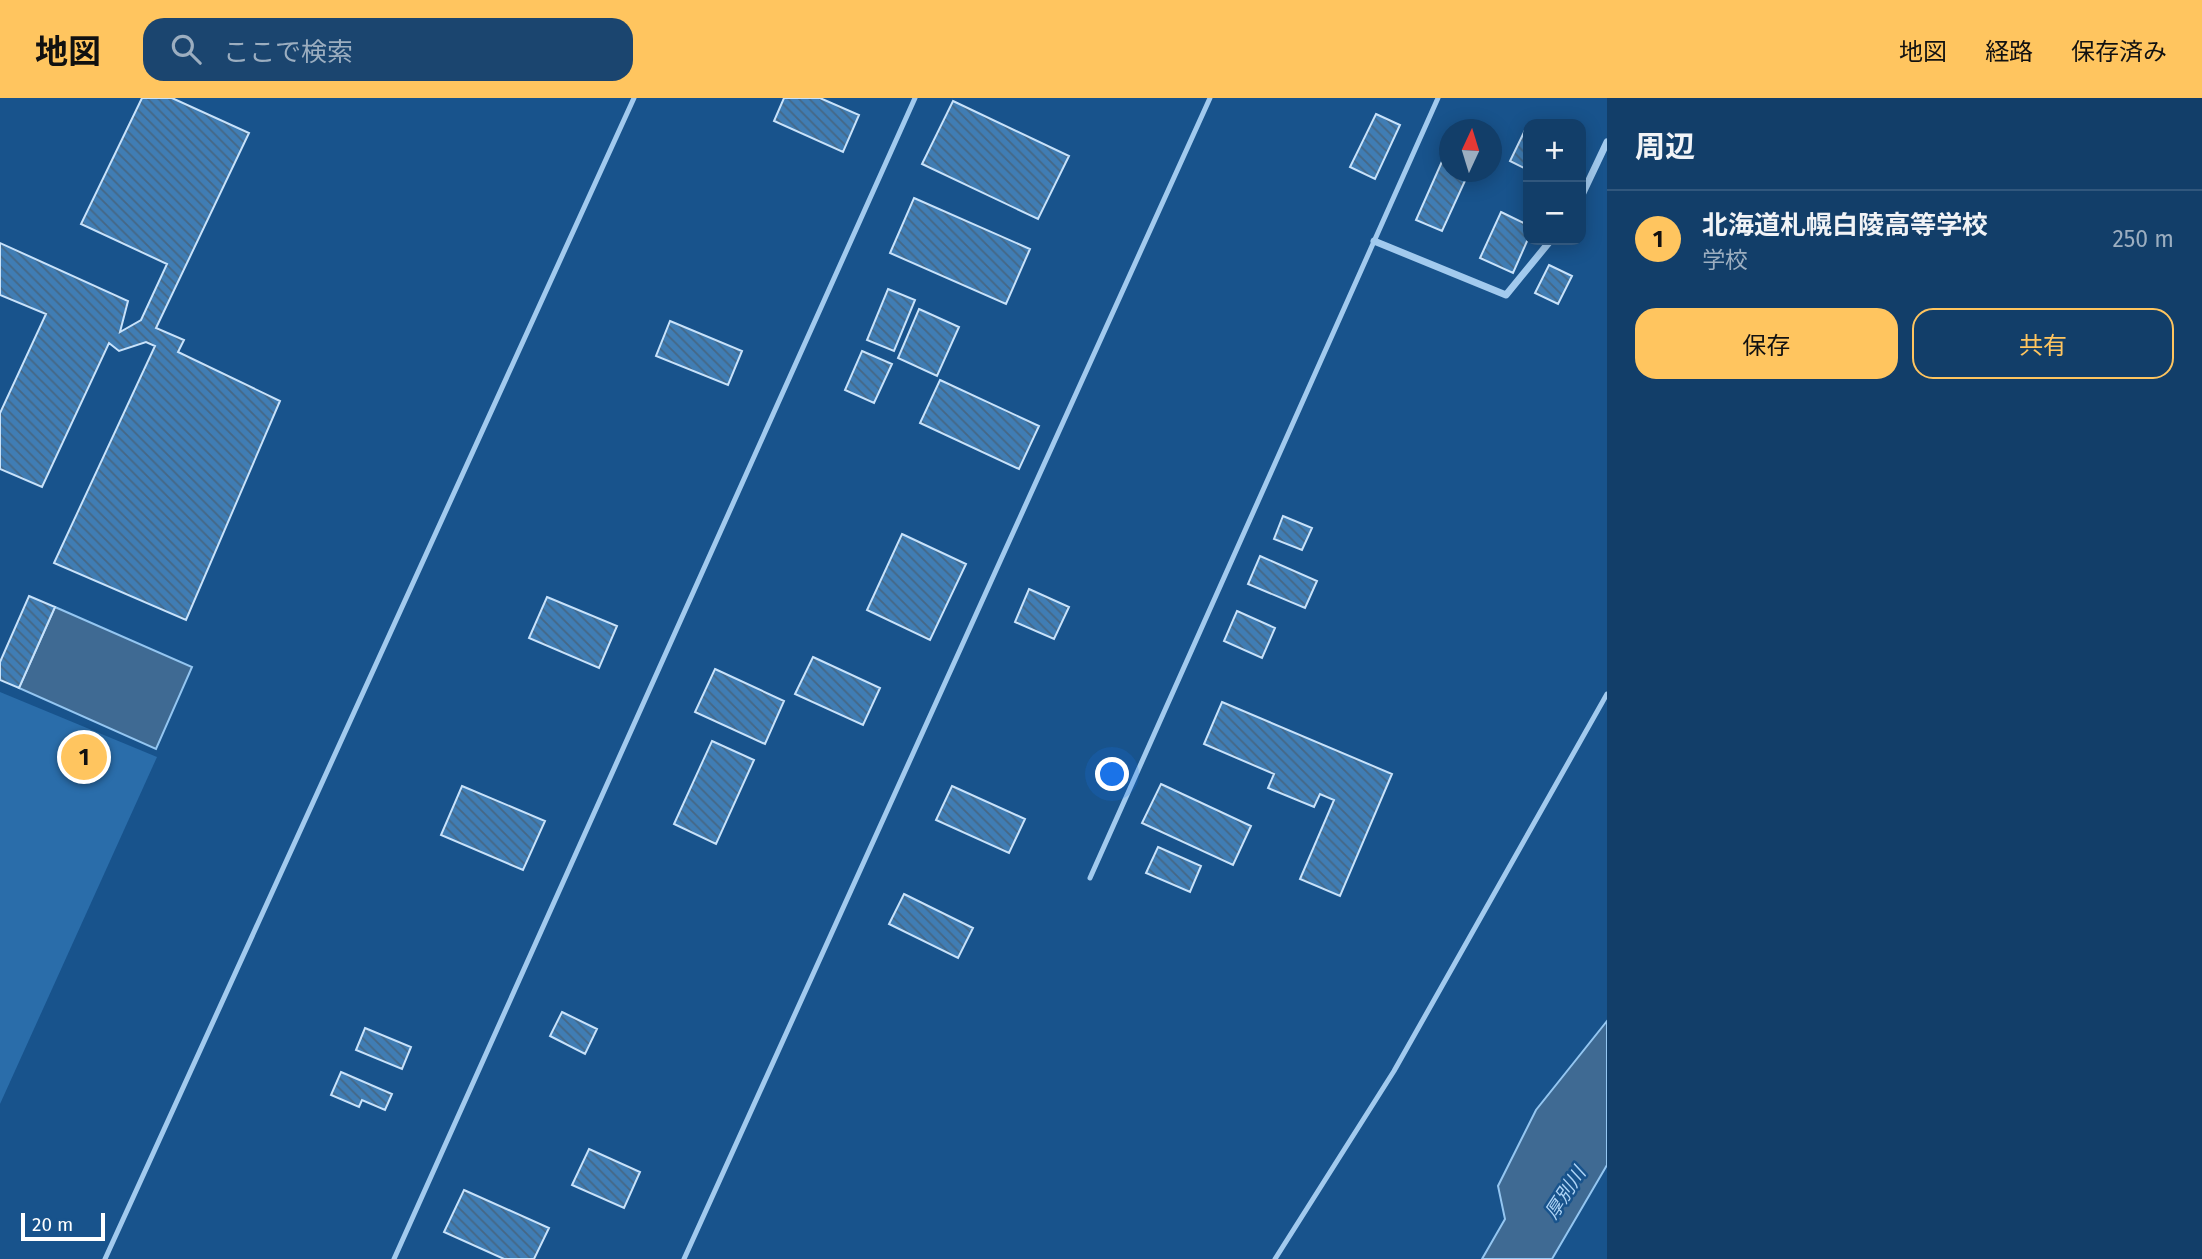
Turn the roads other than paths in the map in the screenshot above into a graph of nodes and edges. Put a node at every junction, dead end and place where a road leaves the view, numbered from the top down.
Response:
1 (634, 98) edge
2 (915, 98) edge
3 (1210, 98) edge
4 (1438, 98) edge
5 (1607, 142) edge
6 (1586, 186) edge
7 (1374, 242) junction
8 (1547, 245) edge
9 (1607, 694) edge
10 (1090, 878) dead end
11 (105, 1259) edge
12 (394, 1259) edge
13 (684, 1259) edge
14 (1275, 1259) edge

1 - 11 lane
2 - 12 lane
3 - 13 lane
4 - 7 lane
5 - 6 street
7 - 8 street
7 - 10 lane
9 - 14 lane

